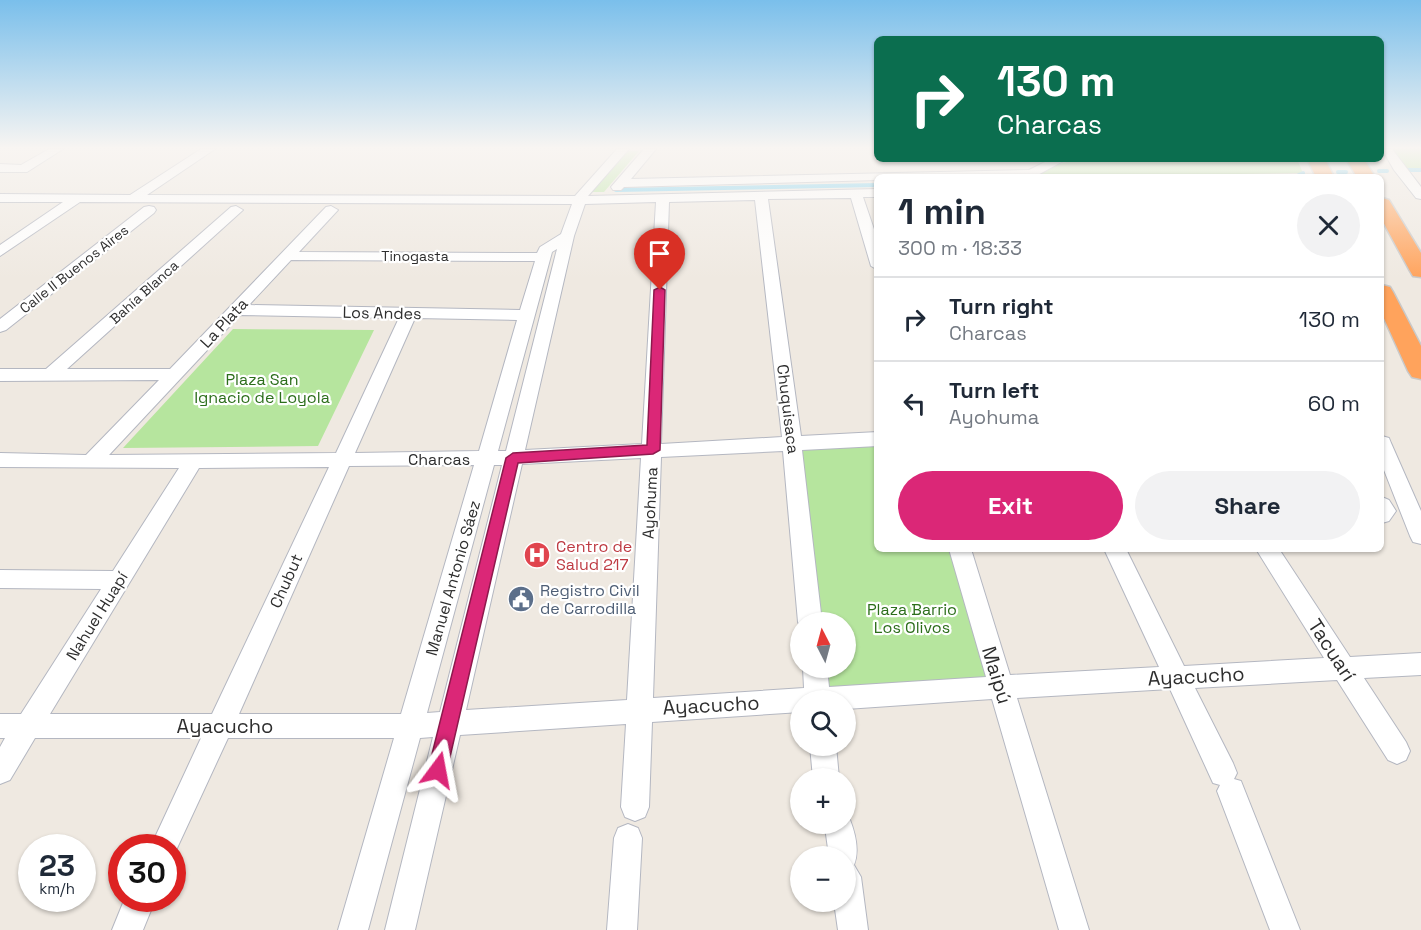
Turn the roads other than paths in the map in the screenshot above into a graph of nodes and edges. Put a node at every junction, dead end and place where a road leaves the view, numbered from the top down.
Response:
1 (142, 192) edge
2 (584, 192) edge
3 (613, 192) edge
4 (874, 193) edge
5 (856, 194) junction
6 (761, 196) junction
7 (0, 198) edge
8 (76, 199) junction
9 (132, 199) junction
10 (478, 199) junction
11 (663, 199) junction
12 (579, 200) junction
13 (607, 200) junction
14 (1384, 207) edge
15 (0, 209) edge
16 (61, 209) junction
17 (149, 210) junction
18 (236, 210) junction
19 (331, 210) junction
20 (567, 236) junction
21 (0, 252) edge
22 (874, 253) edge
23 (287, 256) junction
24 (543, 257) junction
25 (1421, 271) edge
26 (1384, 296) edge
27 (237, 309) junction
28 (409, 314) junction
29 (8, 315) edge
30 (526, 315) junction
31 (0, 327) edge
32 (1421, 371) edge
33 (51, 374) junction
34 (176, 374) junction
35 (0, 375) edge
36 (874, 439) edge
37 (792, 442) junction
38 (1384, 448) edge
39 (653, 450) junction
40 (487, 458) junction
41 (513, 458) junction
42 (341, 459) junction
43 (0, 460) edge
44 (194, 460) junction
45 (90, 462) junction
46 (1421, 536) edge
47 (961, 552) edge
48 (1116, 552) edge
49 (1269, 552) edge
50 (0, 579) edge
51 (119, 580) junction
52 (809, 612) edge
53 (1421, 664) edge
54 (1344, 668) junction
55 (1178, 678) junction
56 (1001, 687) junction
57 (856, 697) edge
58 (790, 701) edge
59 (641, 709) junction
60 (449, 724) junction
61 (0, 726) edge
62 (28, 726) junction
63 (220, 726) junction
64 (412, 726) junction
65 (1397, 751) dead end
66 (0, 771) edge
67 (635, 807) dead end
68 (170, 834) edge
69 (628, 837) dead end
70 (135, 912) edge
71 (851, 912) edge
72 (127, 930) edge
73 (353, 930) edge
74 (400, 930) edge
75 (622, 930) edge
76 (853, 930) edge
77 (1074, 930) edge
78 (1286, 930) edge

1 - 9 street
2 - 12 street, Manuel Antonio Sáez
3 - 13 street
4 - 5 street
5 - 6 street
5 - 22 street
6 - 11 street
6 - 37 street, Chuquisaca
7 - 8 street
8 - 9 street
8 - 16 street
9 - 10 street
10 - 12 street
10 - 19 street
11 - 13 street
11 - 39 street, Ayohuma
12 - 13 street
12 - 20 street, Manuel Antonio Sáez
14 - 25 highway
15 - 16 street
16 - 17 street
16 - 21 street
17 - 18 street
17 - 29 street, Calle II Buenos Aires
18 - 19 street
18 - 33 street, Bahía Blanca
19 - 23 street, La Plata
20 - 24 street
20 - 41 street, Manuel Antonio Sáez
23 - 24 street, Tinogasta
23 - 27 street, La Plata
24 - 30 street, Manuel Antonio Sáez
26 - 32 highway
27 - 28 street, Los Andes
27 - 34 street, La Plata
28 - 30 street, Los Andes
28 - 42 street, Chubut
29 - 31 street, Calle II Buenos Aires
30 - 40 street, Manuel Antonio Sáez
33 - 34 street
33 - 35 street
34 - 45 street, La Plata
36 - 37 street, Charcas
37 - 39 street, Charcas
37 - 52 street, Chuquisaca
38 - 46 street
39 - 41 street, Charcas
39 - 59 street, Ayohuma
40 - 41 street, Charcas
40 - 42 street, Charcas
40 - 64 street, Manuel Antonio Sáez
41 - 60 street, Manuel Antonio Sáez
42 - 44 street, Charcas
42 - 63 street, Chubut
43 - 45 street, Charcas
44 - 45 street, Charcas
44 - 51 street, Nahuel Huapí
47 - 56 street, Maipú
48 - 55 street
49 - 54 street, Tacuarí
50 - 51 street
51 - 62 street, Nahuel Huapí
53 - 54 street, Ayacucho
54 - 55 street, Ayacucho
54 - 65 street, Tacuarí
55 - 56 street, Ayacucho
55 - 78 street
56 - 57 street, Ayacucho
56 - 77 street, Maipú
58 - 59 street, Ayacucho
59 - 60 street, Ayacucho
59 - 67 street, Ayohuma
60 - 64 street, Ayacucho
60 - 74 street, Manuel Antonio Sáez
61 - 62 street, Ayacucho
62 - 63 street, Ayacucho
62 - 66 street, Nahuel Huapí
63 - 64 street, Ayacucho
63 - 68 street, Chubut
64 - 73 street, Manuel Antonio Sáez
69 - 75 street
70 - 72 street
71 - 76 street

